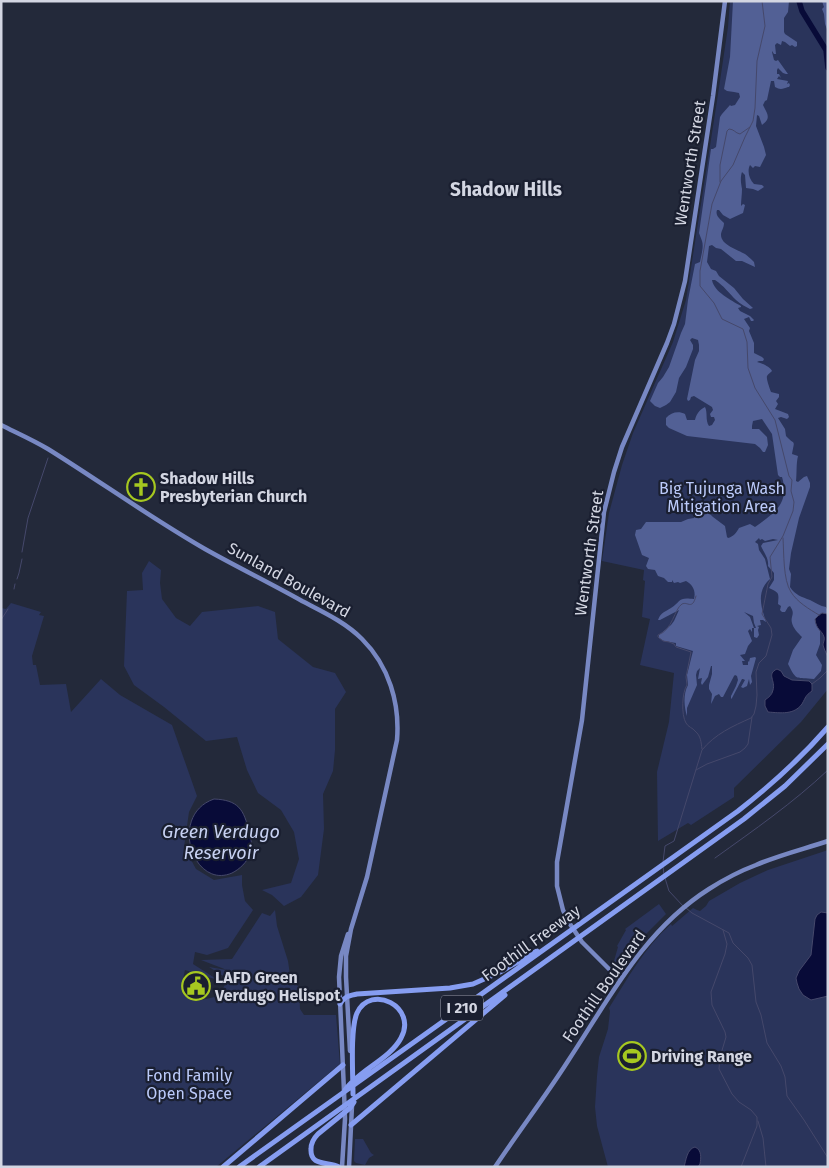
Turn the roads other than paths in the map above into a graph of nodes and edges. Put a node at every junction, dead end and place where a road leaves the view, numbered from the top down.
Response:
1 (725, 1) edge
2 (1, 425) edge
3 (828, 727) edge
4 (828, 744) edge
5 (828, 841) edge
6 (354, 919) junction
7 (562, 937) junction
8 (542, 964) junction
9 (621, 979) junction
10 (346, 996) junction
11 (340, 1004) junction
12 (343, 1065) junction
13 (362, 1076) junction
14 (355, 1096) junction
15 (351, 1125) junction
16 (223, 1167) edge
17 (239, 1167) edge
18 (259, 1167) edge
19 (340, 1167) edge
20 (349, 1167) edge
21 (494, 1167) edge

1 - 9 main road, Wentworth Street
2 - 6 main road, Sunland Boulevard
3 - 7 highway, Foothill Freeway / I 210
4 - 8 highway, Foothill Freeway / I 210
5 - 9 main road, Foothill Boulevard
6 - 10 main road, Sunland Boulevard
6 - 11 main road, Sunland Boulevard
7 - 10 highway
7 - 13 highway, Foothill Freeway / I 210
8 - 14 highway, Foothill Freeway / I 210
8 - 15 highway
9 - 21 main road, Foothill Boulevard
10 - 11 highway
10 - 14 main road, Sunland Boulevard
11 - 12 main road, Sunland Boulevard
12 - 16 highway
12 - 19 main road, Sunland Boulevard
13 - 14 highway
13 - 17 highway
14 - 15 main road, Sunland Boulevard
14 - 18 highway, Foothill Freeway / I 210
14 - 19 highway
15 - 20 main road, Sunland Boulevard

